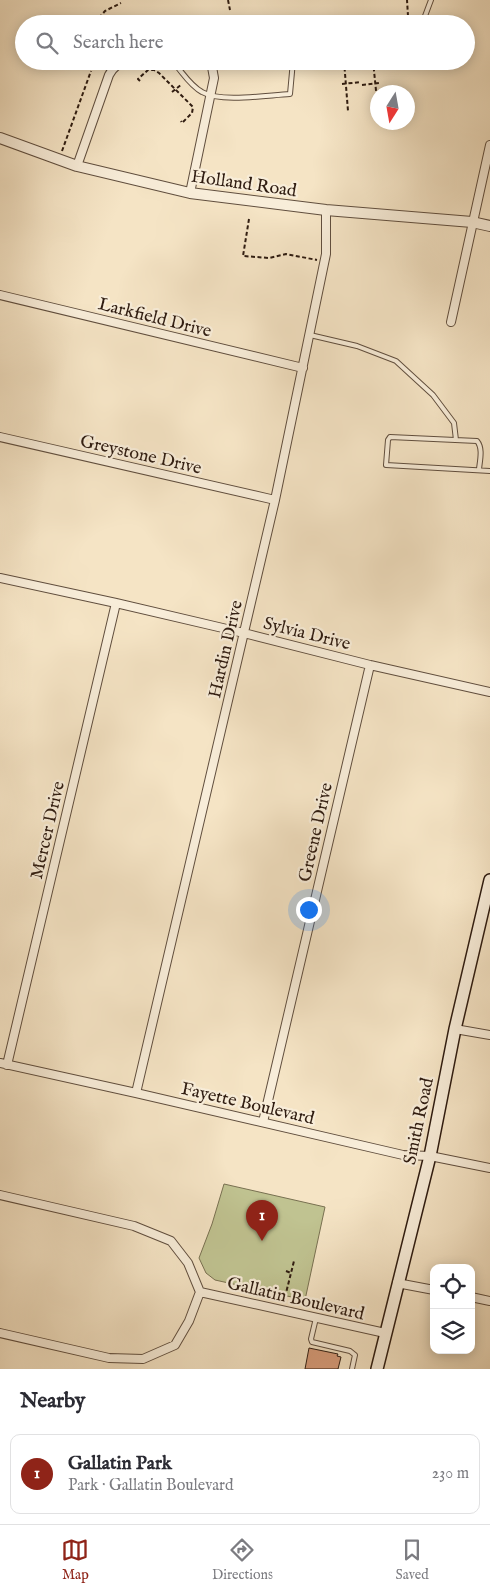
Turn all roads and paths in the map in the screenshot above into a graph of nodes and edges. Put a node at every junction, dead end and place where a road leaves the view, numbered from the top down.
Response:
1 (228, 0) edge
2 (407, 0) edge
3 (431, 0) edge
4 (121, 3) dead end
5 (230, 10) dead end
6 (102, 15) edge
7 (408, 15) edge
8 (425, 15) edge
9 (112, 70) edge
10 (180, 70) edge
11 (213, 70) edge
12 (292, 70) edge
13 (345, 70) edge
14 (374, 70) edge
15 (91, 71) dead end
16 (187, 79) junction
17 (140, 81) dead end
18 (346, 83) junction
19 (375, 83) junction
20 (379, 83) dead end
21 (342, 84) dead end
22 (175, 90) junction
23 (172, 92) dead end
24 (210, 95) junction
25 (348, 111) dead end
26 (181, 122) dead end
27 (0, 138) edge
28 (490, 145) edge
29 (58, 160) junction
30 (77, 166) junction
31 (190, 193) junction
32 (326, 210) junction
33 (249, 219) dead end
34 (472, 222) junction
35 (490, 226) edge
36 (324, 261) junction
37 (0, 296) edge
38 (451, 322) dead end
39 (310, 336) junction
40 (304, 368) junction
41 (0, 437) edge
42 (456, 440) junction
43 (479, 469) junction
44 (490, 471) edge
45 (276, 500) junction
46 (0, 578) edge
47 (116, 602) junction
48 (244, 633) junction
49 (370, 665) junction
50 (490, 692) edge
51 (490, 880) edge
52 (488, 898) edge
53 (455, 1028) junction
54 (490, 1035) edge
55 (4, 1064) edge
56 (136, 1093) junction
57 (263, 1122) junction
58 (430, 1156) junction
59 (490, 1168) edge
60 (0, 1195) edge
61 (295, 1261) dead end
62 (286, 1271) dead end
63 (291, 1272) junction
64 (397, 1283) junction
65 (430, 1289) edge
66 (200, 1292) junction
67 (285, 1297) dead end
68 (475, 1298) edge
69 (490, 1301) edge
70 (316, 1317) junction
71 (0, 1333) edge
72 (385, 1333) junction
73 (352, 1369) edge
74 (377, 1369) edge

1 - 5 path
2 - 7 path
3 - 8 lane
4 - 6 path
9 - 30 street
10 - 16 lane
11 - 24 street
12 - 24 lane
13 - 18 path
14 - 19 path
15 - 29 path
16 - 22 path
16 - 24 lane
17 - 22 path
18 - 19 path
18 - 21 path
18 - 25 path
19 - 20 path
22 - 23 path
22 - 26 path
24 - 31 street
27 - 29 street, Holland Road
28 - 34 street
29 - 30 street, Holland Road
30 - 31 street, Holland Road
31 - 32 street, Holland Road
32 - 34 street, Holland Road
32 - 36 street, Hardin Drive
33 - 36 path
34 - 35 street, Holland Road
34 - 38 street
36 - 39 street, Hardin Drive
37 - 40 street, Larkfield Drive
39 - 40 street, Hardin Drive
39 - 42 lane
40 - 45 street, Hardin Drive
41 - 45 street, Greystone Drive
42 - 43 lane
42 - 43 lane
43 - 44 lane
45 - 48 street, Hardin Drive
46 - 47 street, Sylvia Drive
47 - 48 street, Sylvia Drive
47 - 55 street, Mercer Drive
48 - 49 street, Sylvia Drive
48 - 56 street, Hardin Drive
49 - 50 street, Sylvia Drive
49 - 57 street, Greene Drive
51 - 52 main road, Smith Road
52 - 53 main road, Smith Road
53 - 54 street
53 - 58 main road, Smith Road
55 - 56 street, Fayette Boulevard
56 - 57 street, Fayette Boulevard
57 - 58 street, Fayette Boulevard
58 - 59 street, Fayette Boulevard
58 - 64 main road, Smith Road
60 - 66 street
61 - 63 path
62 - 63 path
63 - 67 path
64 - 65 street
64 - 72 main road, Smith Road
66 - 70 street, Gallatin Boulevard
66 - 71 street
68 - 69 street
70 - 72 street, Gallatin Boulevard
70 - 73 lane
72 - 74 main road, Smith Road

